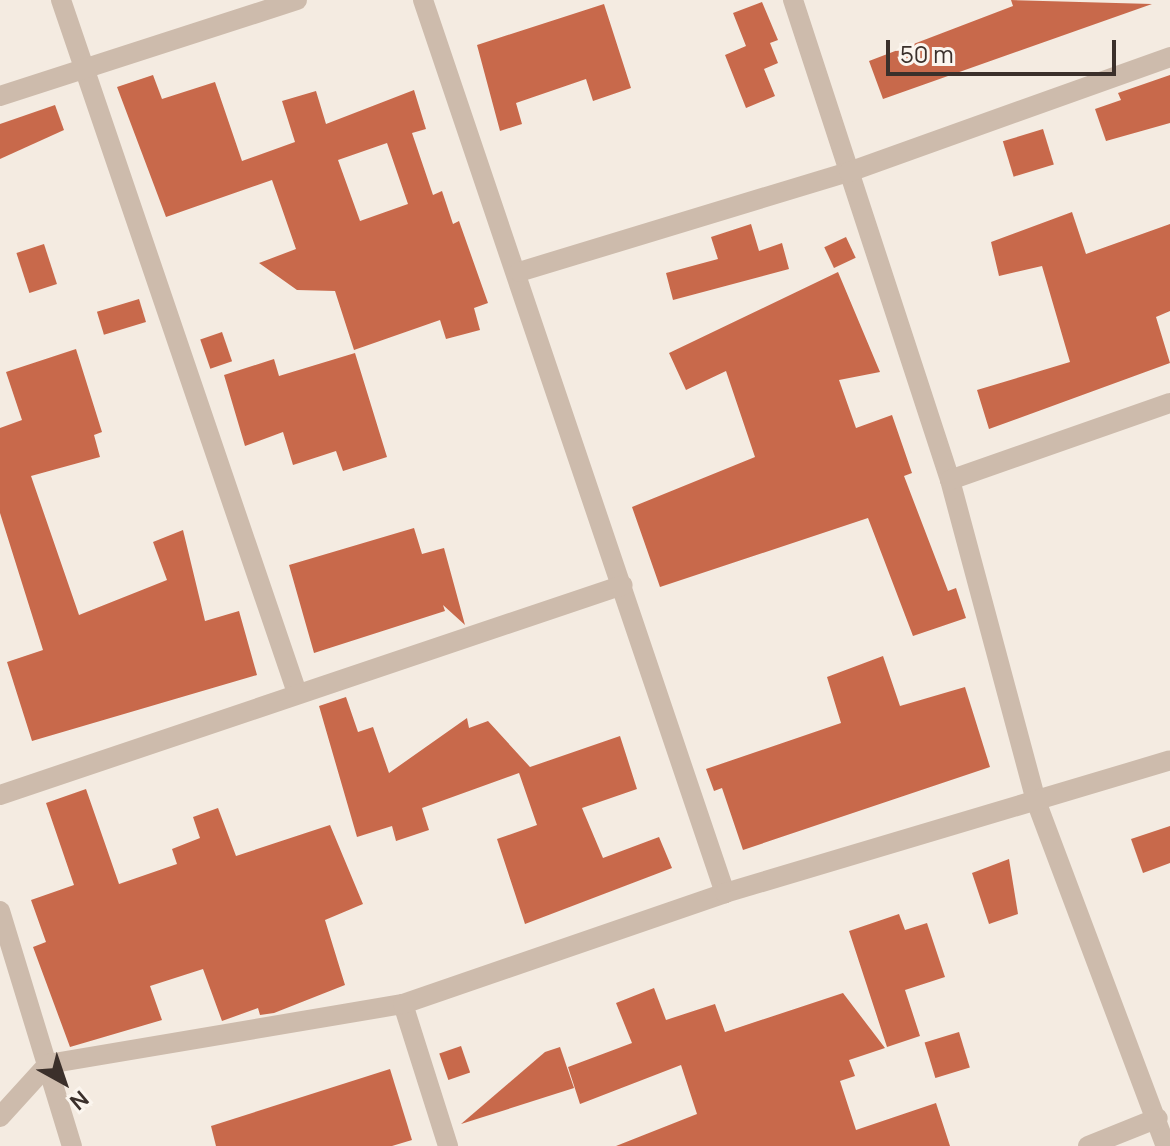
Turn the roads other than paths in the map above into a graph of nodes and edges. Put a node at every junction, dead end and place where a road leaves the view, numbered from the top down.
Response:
1 (61, 0) edge
2 (297, 0) edge
3 (423, 0) edge
4 (793, 0) edge
5 (1170, 57) edge
6 (84, 71) junction
7 (0, 96) edge
8 (849, 172) junction
9 (519, 272) junction
10 (1170, 403) edge
11 (950, 480) junction
12 (623, 585) junction
13 (296, 690) junction
14 (1170, 760) edge
15 (0, 795) edge
16 (1036, 801) junction
17 (725, 893) junction
18 (0, 911) edge
19 (403, 1004) junction
20 (48, 1064) junction
21 (0, 1117) edge
22 (1158, 1118) junction
23 (72, 1146) edge
24 (448, 1146) edge
25 (1088, 1146) edge
26 (1166, 1146) edge

1 - 6 street
2 - 6 street
3 - 9 street
4 - 8 street
5 - 8 street
6 - 7 street
6 - 13 street
8 - 9 street
8 - 11 street
9 - 12 street
10 - 11 street
11 - 16 street
12 - 13 street
12 - 17 street
13 - 15 street
14 - 16 street
16 - 17 street
16 - 22 street
17 - 19 street
18 - 20 street
19 - 20 street
19 - 24 street
20 - 21 street
20 - 23 street
22 - 25 street
22 - 26 street

